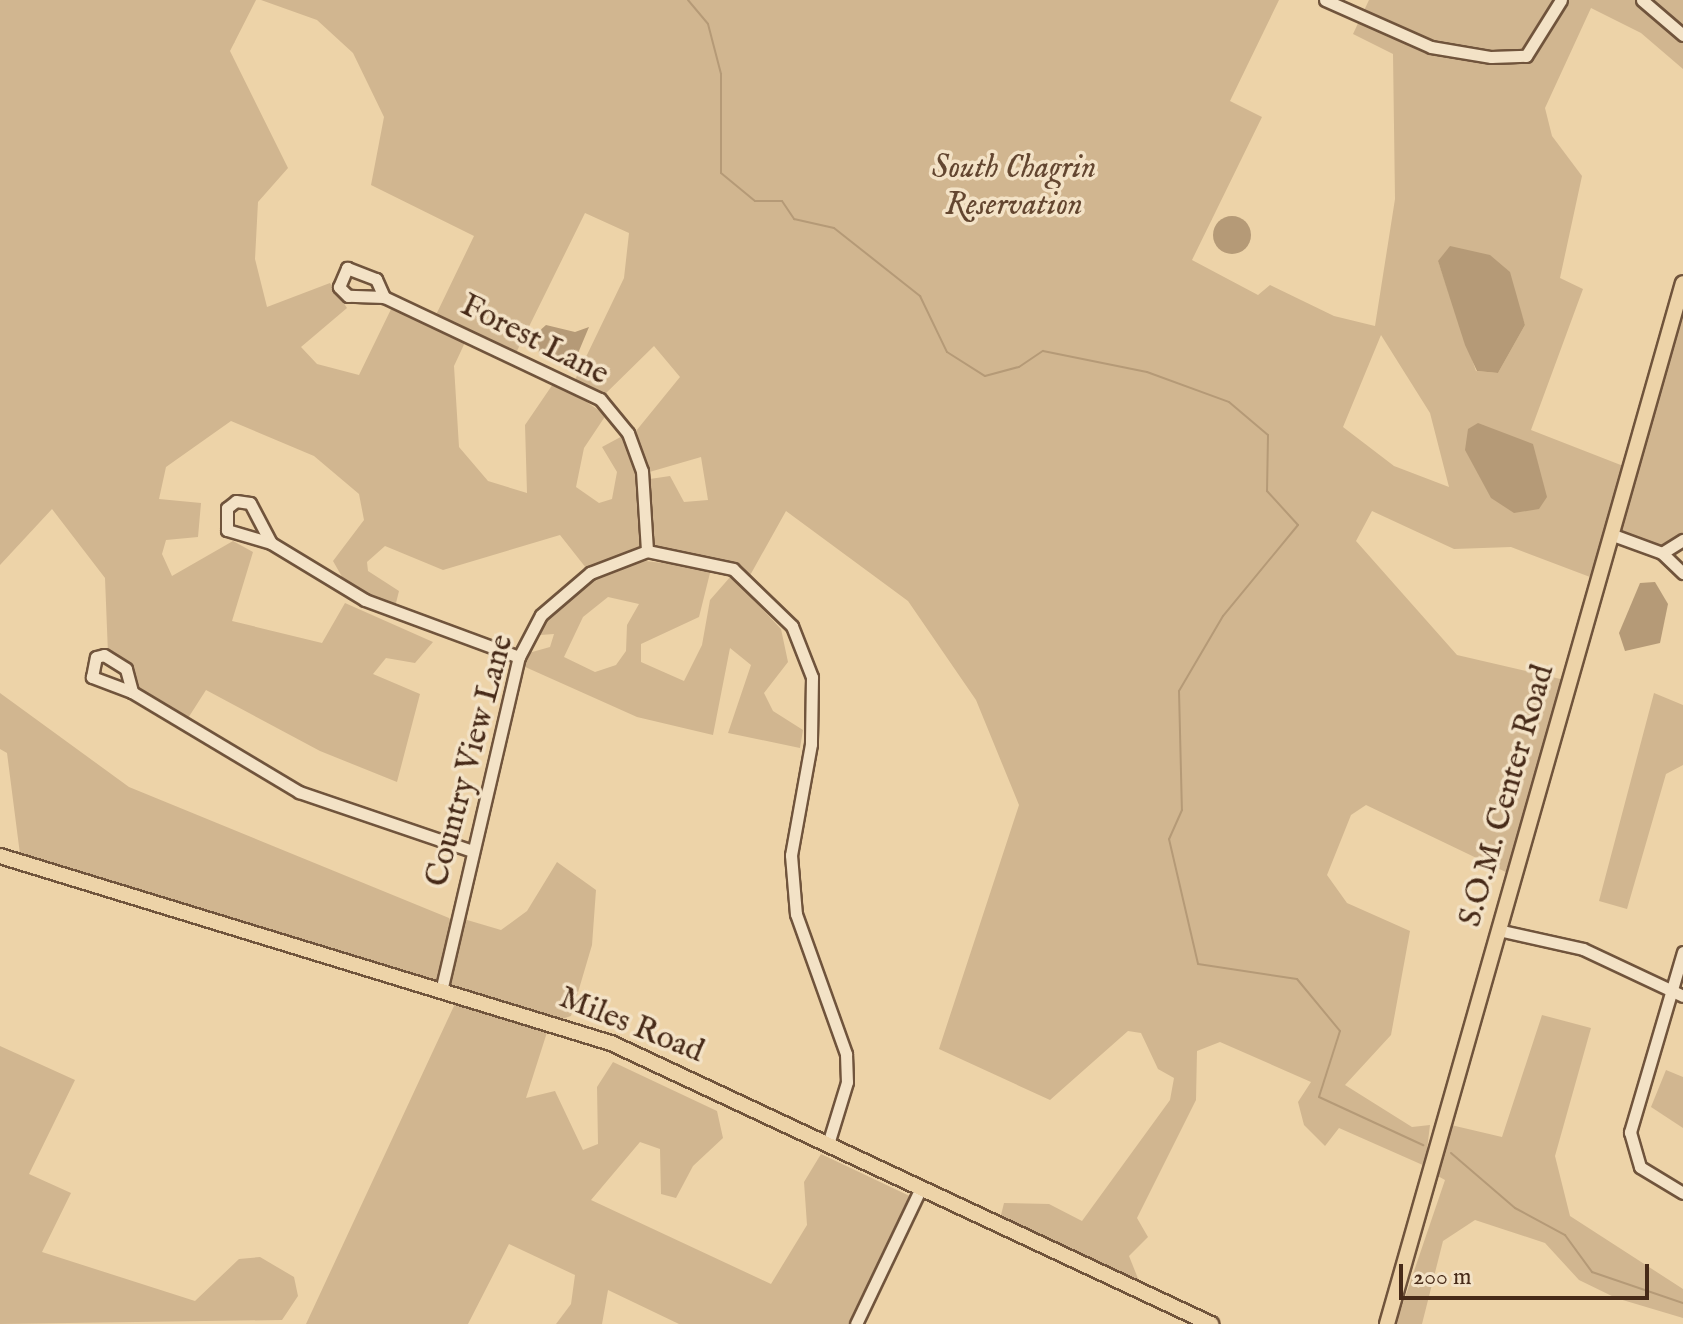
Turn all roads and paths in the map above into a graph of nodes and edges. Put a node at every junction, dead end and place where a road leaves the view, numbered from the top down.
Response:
1 (1325, 0) edge
2 (1561, 0) edge
3 (1642, 0) edge
4 (1683, 35) edge
5 (1683, 283) edge
6 (384, 297) dead end
7 (1613, 535) junction
8 (1683, 540) edge
9 (271, 543) junction
10 (647, 551) junction
11 (1662, 553) junction
12 (1683, 573) edge
13 (519, 657) junction
14 (132, 692) dead end
15 (472, 851) junction
16 (0, 856) edge
17 (1498, 930) junction
18 (1683, 952) edge
19 (442, 987) junction
20 (1678, 993) edge
21 (828, 1144) junction
22 (921, 1188) junction
23 (1683, 1193) edge
24 (856, 1324) edge
25 (1211, 1324) edge
26 (1387, 1324) edge

1 - 2 street
3 - 4 street
5 - 7 main road, S.O.M. Center Road
6 - 10 street, Forest Lane
7 - 11 street
7 - 17 main road, S.O.M. Center Road
8 - 11 street
9 - 9 street
9 - 13 street
10 - 13 street, Country View Lane
10 - 21 street
11 - 12 street
13 - 15 street, Country View Lane
14 - 15 street
15 - 19 street, Country View Lane
16 - 19 main road, Miles Road
17 - 20 street
17 - 26 main road, S.O.M. Center Road
18 - 20 street
19 - 21 main road, Miles Road
20 - 23 street
21 - 22 main road, Miles Road
22 - 24 street
22 - 25 main road, Miles Road

